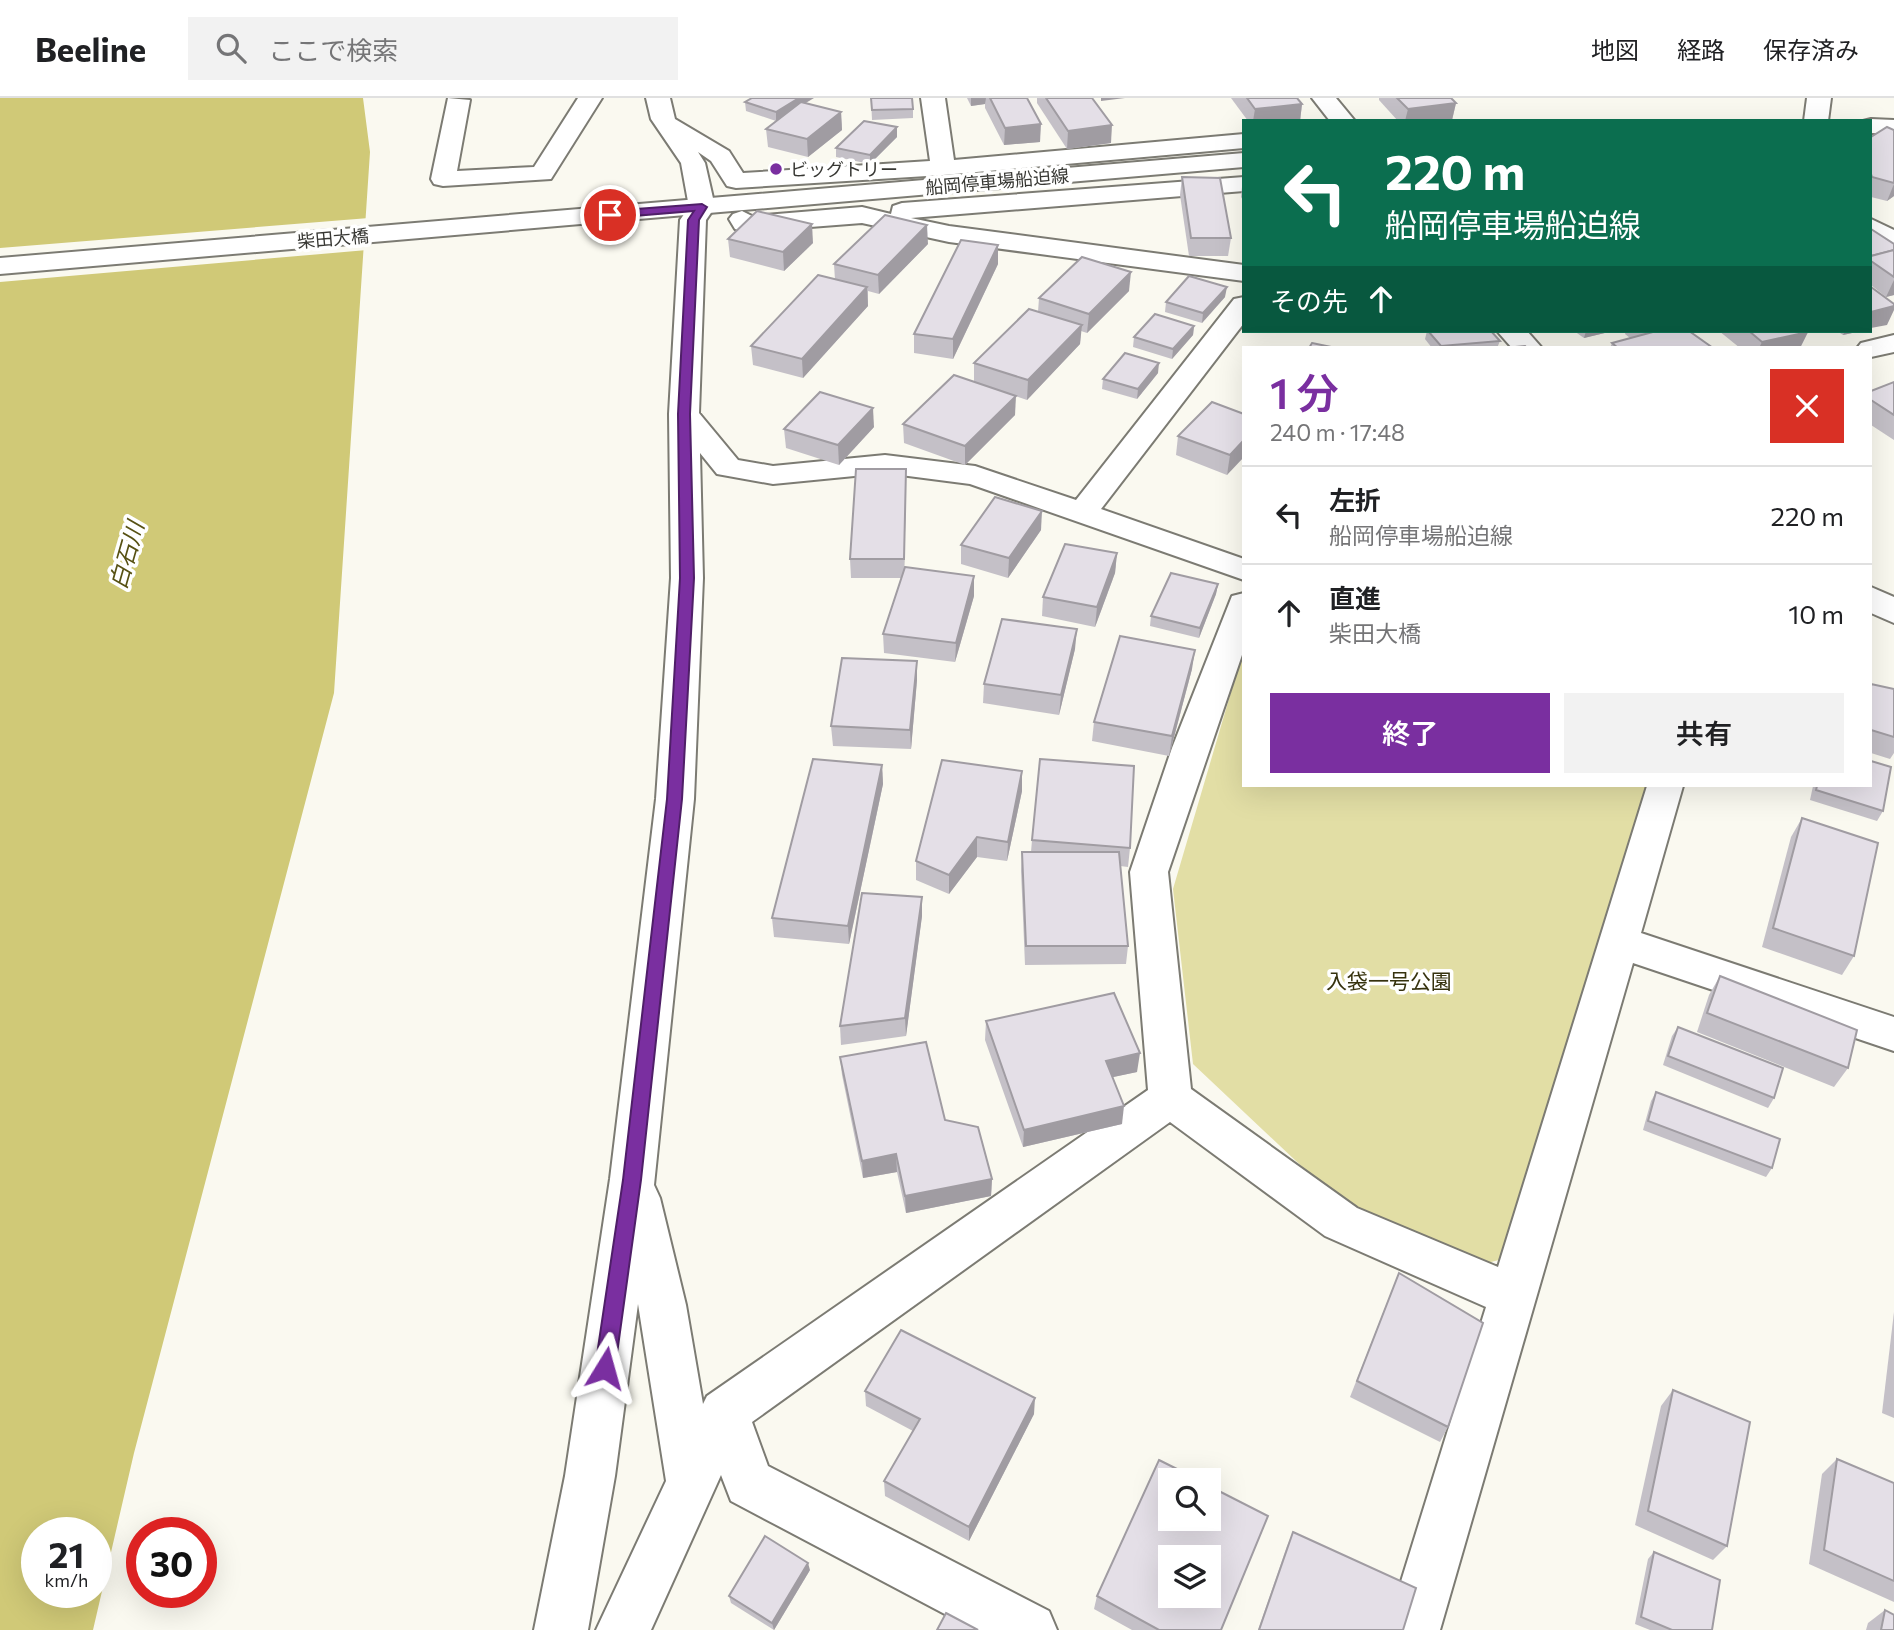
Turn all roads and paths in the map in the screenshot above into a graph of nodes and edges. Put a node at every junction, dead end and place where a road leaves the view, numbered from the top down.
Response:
1 (590, 98) edge
2 (933, 98) edge
3 (1324, 98) edge
4 (1819, 98) edge
5 (458, 100) dead end
6 (660, 108) edge
7 (1341, 119) edge
8 (1816, 119) edge
9 (1872, 126) edge
10 (1894, 127) edge
11 (1242, 141) edge
12 (1242, 160) edge
13 (943, 168) junction
14 (1242, 184) edge
15 (684, 209) junction
16 (862, 215) junction
17 (742, 219) dead end
18 (1872, 228) edge
19 (1894, 241) edge
20 (0, 266) edge
21 (1242, 273) edge
22 (1242, 307) edge
23 (1513, 333) edge
24 (1894, 343) edge
25 (1526, 346) edge
26 (1872, 349) edge
27 (684, 414) junction
28 (1082, 513) junction
29 (1242, 569) edge
30 (1872, 599) edge
31 (1242, 609) edge
32 (1894, 612) edge
33 (1665, 787) edge
34 (1619, 942) junction
35 (1894, 1034) edge
36 (1170, 1098) junction
37 (632, 1180) junction
38 (1513, 1296) junction
39 (724, 1413) junction
40 (691, 1481) junction
41 (561, 1630) edge
42 (623, 1630) edge
43 (1030, 1630) edge
44 (1413, 1630) edge

1 - 5 street
2 - 13 street
3 - 7 street
4 - 8 street
6 - 13 street
6 - 15 street
9 - 10 street
11 - 13 street
12 - 15 street, 船岡停車場船迫線
14 - 16 street
15 - 20 street, 柴田大橋
15 - 27 street
16 - 17 street
16 - 21 street
18 - 19 street
22 - 28 street
23 - 25 street
24 - 26 street
27 - 28 street
27 - 37 street
28 - 29 street
30 - 32 street
31 - 36 street
33 - 34 street
34 - 35 street
34 - 38 street
36 - 38 street
36 - 39 street
37 - 40 street
37 - 41 street
38 - 44 street
39 - 40 street
39 - 43 street
40 - 42 street

